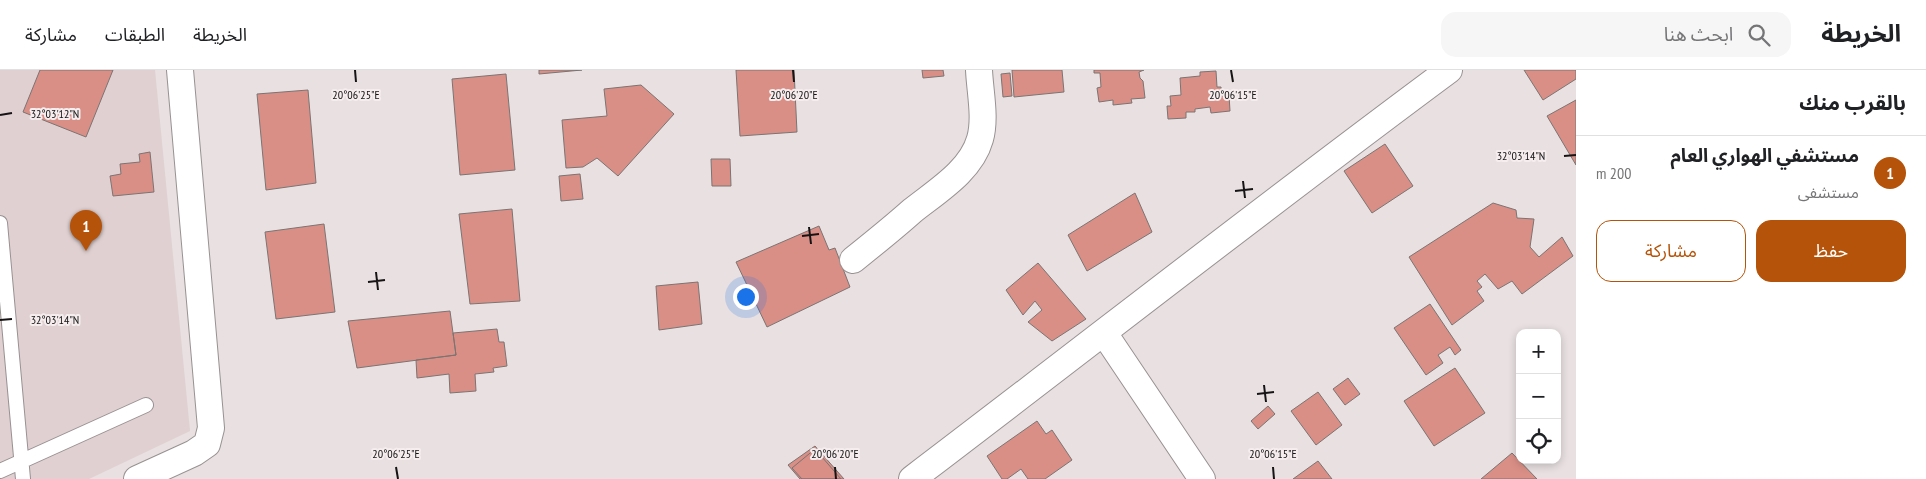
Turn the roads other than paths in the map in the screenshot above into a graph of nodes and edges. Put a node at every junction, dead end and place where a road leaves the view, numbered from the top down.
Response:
1 (180, 70) edge
2 (979, 70) edge
3 (1449, 70) edge
4 (0, 223) edge
5 (853, 260) dead end
6 (1104, 334) junction
7 (146, 405) dead end
8 (22, 461) junction
9 (0, 471) edge
10 (23, 479) edge
11 (137, 479) edge
12 (912, 479) edge
13 (1202, 479) edge

1 - 11 street
2 - 5 street
3 - 6 street
4 - 8 lane
6 - 12 street
6 - 13 street
7 - 8 lane
8 - 9 lane
8 - 10 lane

